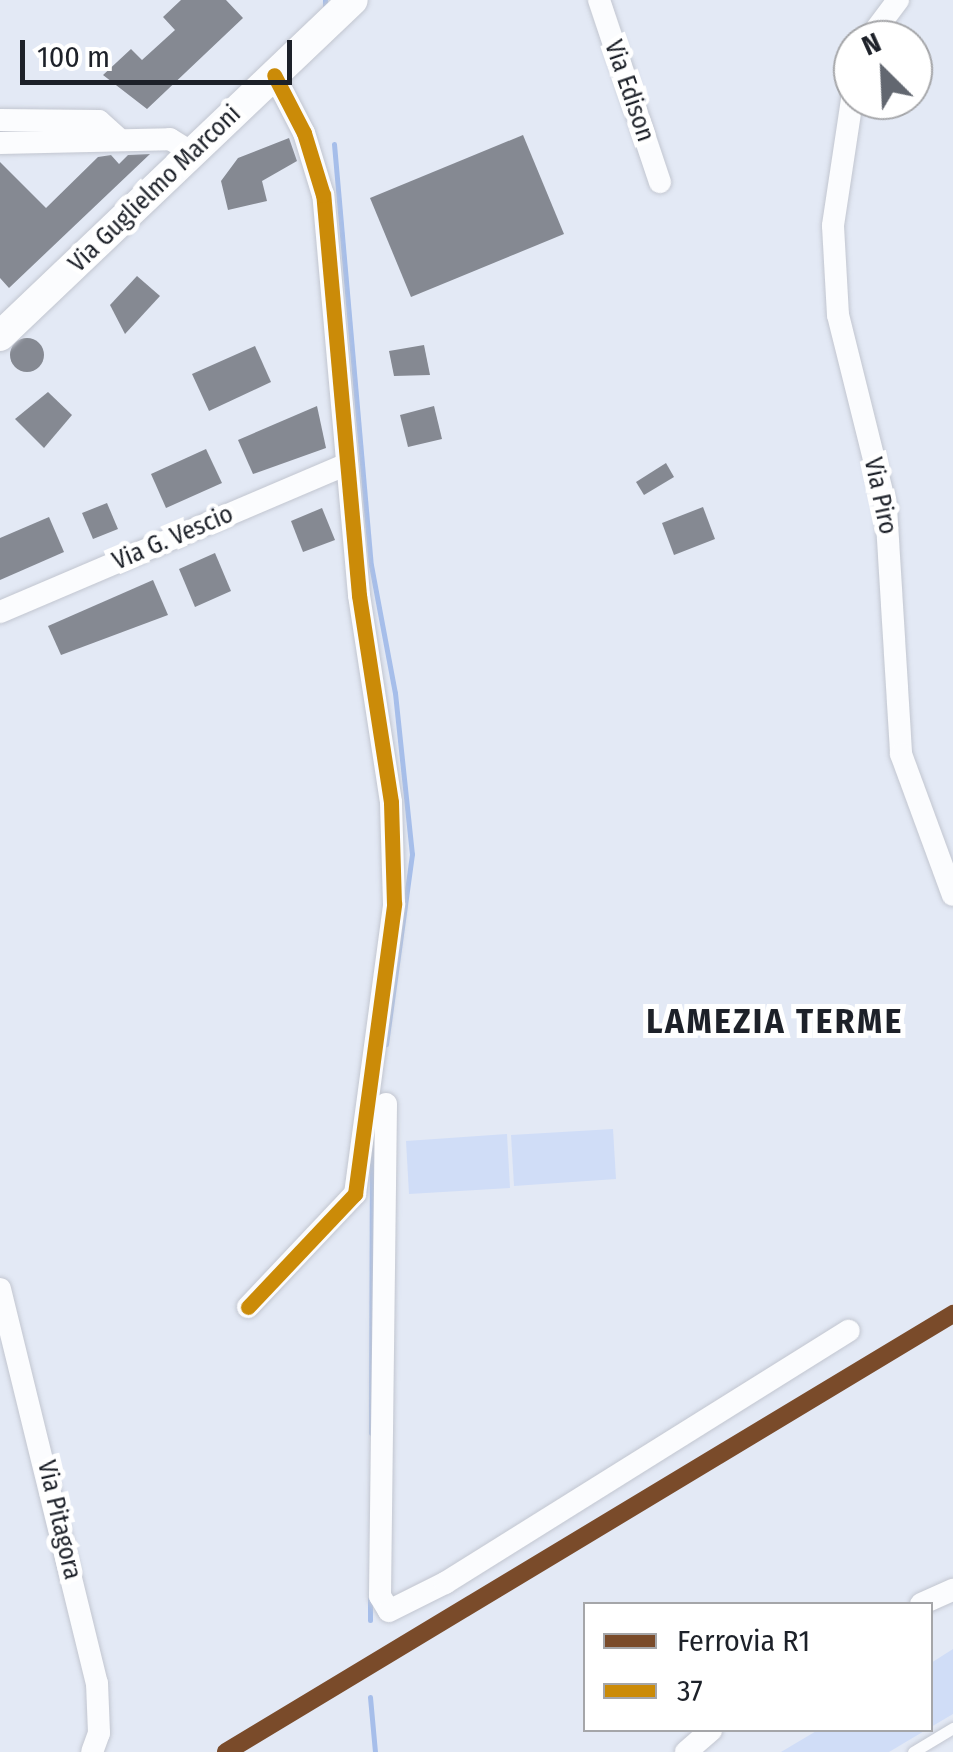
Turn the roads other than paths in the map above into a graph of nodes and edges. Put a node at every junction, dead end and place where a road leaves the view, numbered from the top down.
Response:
1 (353, 0) edge
2 (599, 0) edge
3 (274, 75) junction
4 (0, 120) edge
5 (849, 120) edge
6 (120, 140) junction
7 (0, 143) edge
8 (192, 154) junction
9 (660, 182) dead end
10 (0, 336) edge
11 (347, 464) junction
12 (0, 612) edge
13 (953, 895) edge
14 (386, 1104) dead end
15 (355, 1194) junction
16 (384, 1194) junction
17 (0, 1290) edge
18 (248, 1307) dead end
19 (850, 1331) dead end
20 (953, 1590) edge
21 (925, 1602) edge
22 (953, 1728) edge
23 (709, 1732) edge
24 (92, 1752) edge
25 (686, 1752) edge
26 (913, 1752) edge

1 - 3 main road, Via Guglielmo Marconi
2 - 9 street, Via Edison
3 - 8 main road, Via Guglielmo Marconi
3 - 11 street
4 - 6 street
5 - 13 street, Via Piro
6 - 7 street
6 - 8 street
8 - 10 main road, Via Guglielmo Marconi
11 - 12 street, Via G. Vescio
11 - 15 street
14 - 16 street
15 - 16 street
15 - 18 street
16 - 19 street
17 - 24 street, Via Pitagora
20 - 21 street
22 - 26 lane
23 - 25 street

